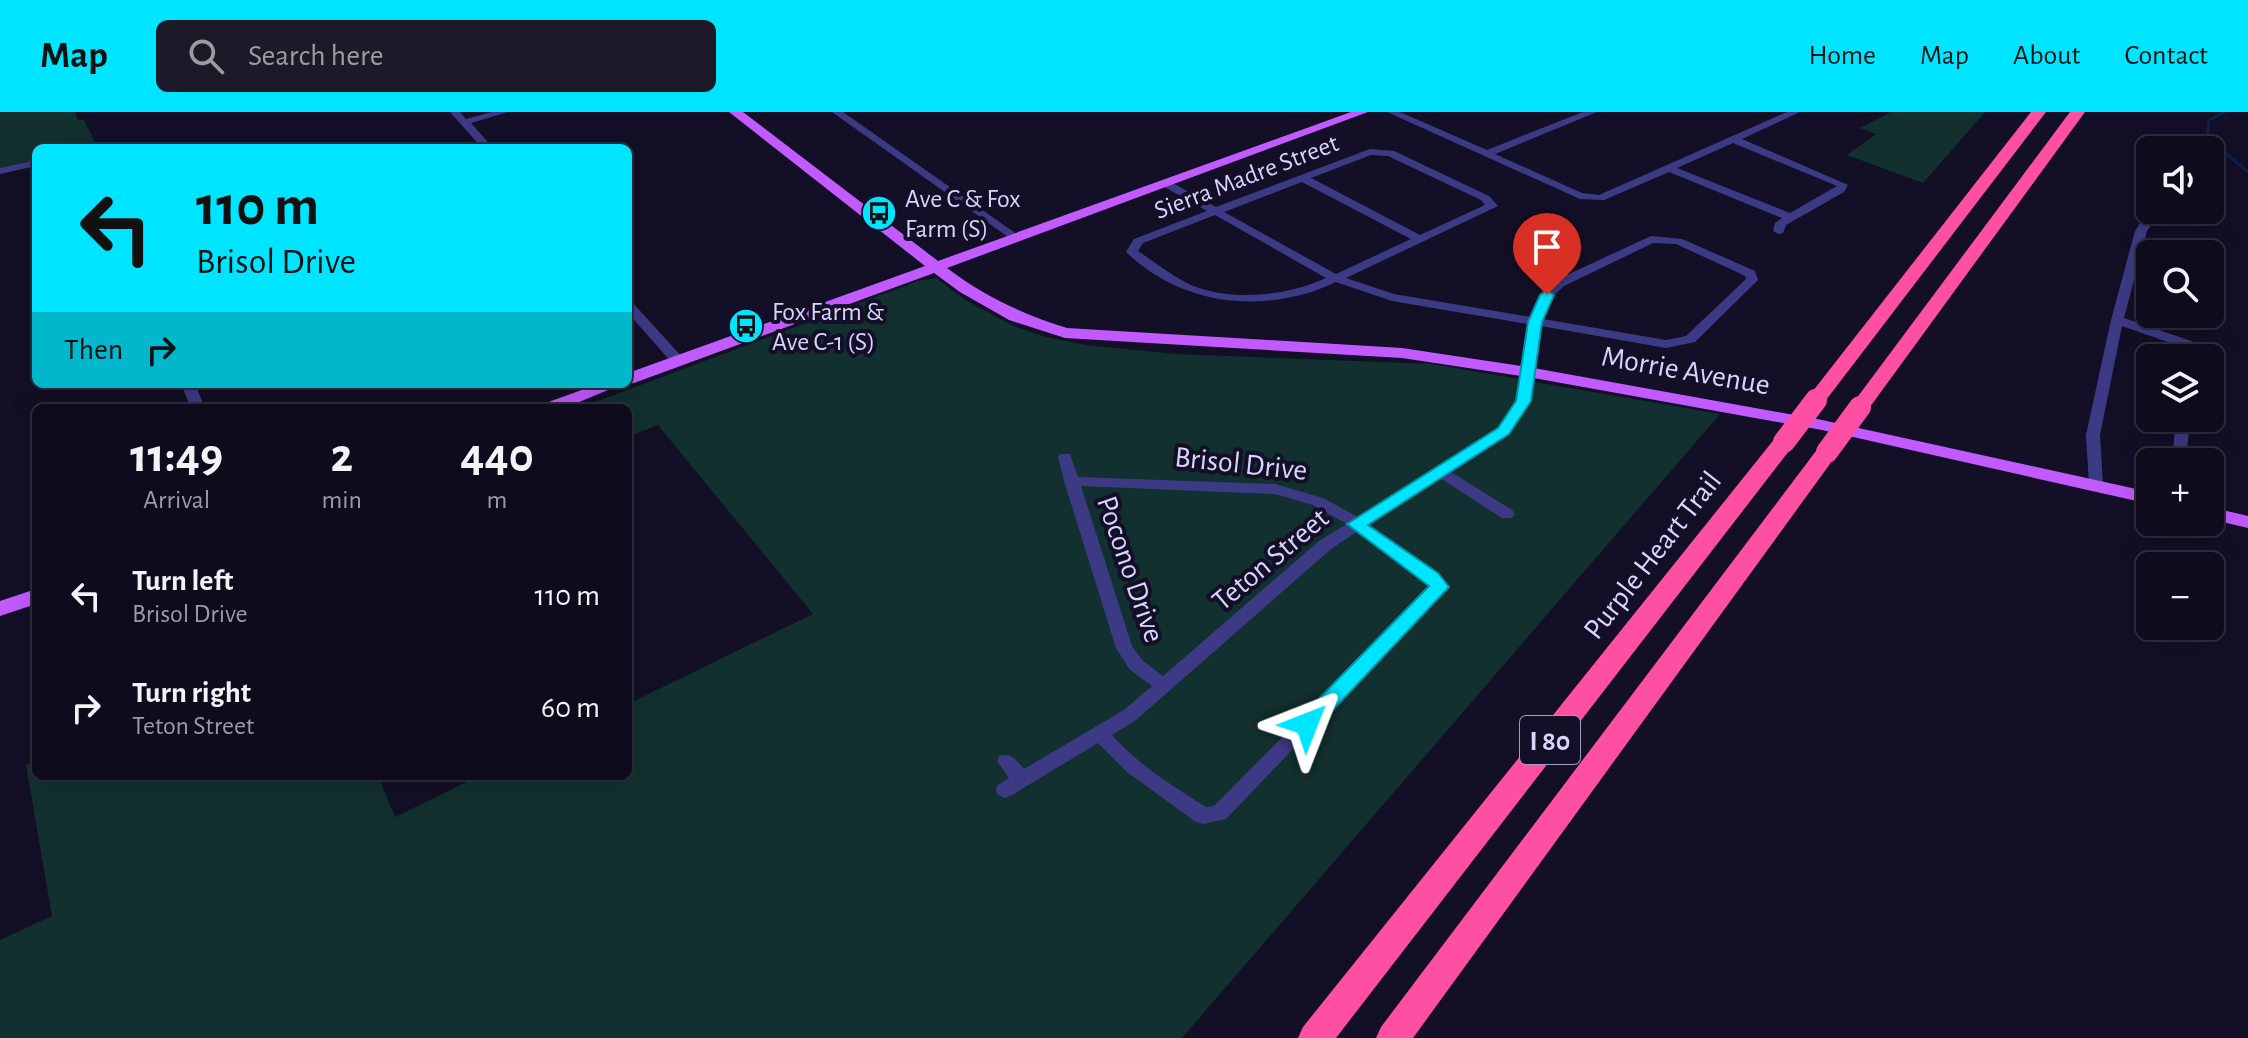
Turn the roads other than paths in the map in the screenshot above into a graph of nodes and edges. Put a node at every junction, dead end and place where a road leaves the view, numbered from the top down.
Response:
1 (455, 112) edge
2 (503, 112) edge
3 (735, 112) edge
4 (837, 112) edge
5 (1362, 112) edge
6 (1392, 112) edge
7 (1592, 112) edge
8 (1795, 112) edge
9 (2039, 112) edge
10 (2078, 112) edge
11 (465, 122) junction
12 (1733, 139) junction
13 (484, 144) edge
14 (1487, 154) junction
15 (32, 164) edge
16 (1669, 168) junction
17 (0, 171) edge
18 (1303, 178) junction
19 (1165, 183) junction
20 (1216, 212) junction
21 (1790, 217) junction
22 (2145, 224) edge
23 (1779, 231) dead end
24 (1015, 237) junction
25 (1421, 240) junction
26 (934, 267) junction
27 (1335, 278) junction
28 (632, 309) edge
29 (2117, 320) junction
30 (1535, 322) junction
31 (2170, 344) edge
32 (678, 361) junction
33 (1528, 372) junction
34 (632, 378) edge
35 (603, 388) edge
36 (560, 404) edge
37 (1065, 457) dead end
38 (1441, 472) junction
39 (1071, 481) junction
40 (2096, 485) junction
41 (2136, 495) edge
42 (1507, 514) dead end
43 (2224, 516) edge
44 (2248, 522) edge
45 (1356, 524) junction
46 (32, 597) edge
47 (0, 609) edge
48 (1164, 686) junction
49 (1101, 734) junction
50 (1006, 761) dead end
51 (1315, 1038) edge
52 (1393, 1038) edge

1 - 11 street
2 - 11 street
3 - 26 main road, Morrie Avenue
4 - 24 street
5 - 19 main road
6 - 14 street
7 - 14 street
8 - 12 street
9 - 51 highway, Purple Heart Trail / I 80, bridge
10 - 52 highway, I 80, bridge
11 - 13 street
12 - 16 street
12 - 21 street
14 - 16 street
15 - 17 street
16 - 21 street
18 - 20 street, Sierra Madre Street
18 - 25 street
18 - 25 street, Sierra Madre Street
19 - 20 street
19 - 24 main road
20 - 27 street
20 - 27 street, Sierra Madre Street
21 - 23 street
22 - 29 street
24 - 26 main road
25 - 27 street
26 - 32 main road
26 - 33 main road, Morrie Avenue
27 - 30 street
28 - 32 street
29 - 31 street
29 - 40 street
30 - 30 street, Teton Street
30 - 33 street, Teton Street
32 - 34 main road
33 - 38 street, Teton Street
33 - 40 main road, Morrie Avenue
35 - 36 main road
37 - 39 street, Pocono Drive
38 - 42 street
38 - 45 street, Teton Street
39 - 45 street, Brisol Drive
39 - 48 street, Pocono Drive
40 - 41 main road, Morrie Avenue
43 - 44 main road
45 - 48 street, Teton Street
45 - 49 street, Brisol Drive
46 - 47 main road
48 - 49 street, Teton Street
49 - 50 street, Teton Street

